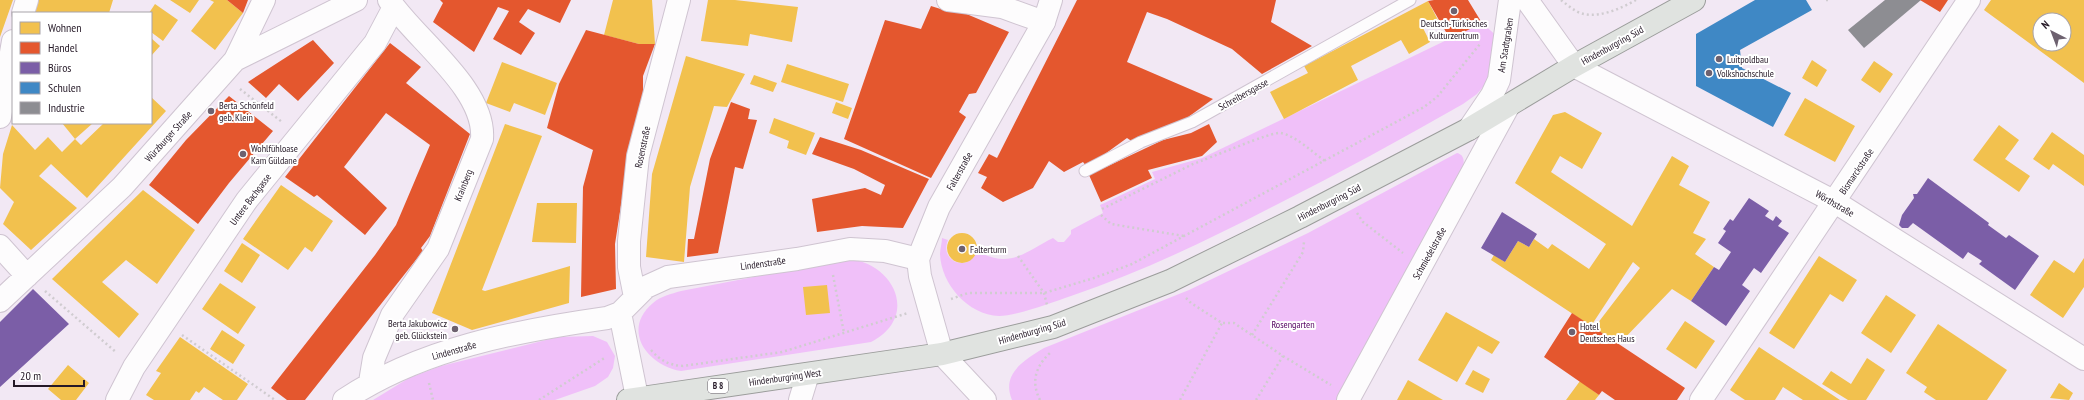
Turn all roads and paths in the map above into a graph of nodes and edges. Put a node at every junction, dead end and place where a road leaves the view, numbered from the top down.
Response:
1 (27, 0) edge
2 (264, 0) edge
3 (356, 0) edge
4 (679, 0) edge
5 (948, 0) edge
6 (1051, 0) edge
7 (1410, 0) edge
8 (1510, 0) edge
9 (1527, 0) edge
10 (1561, 0) edge
11 (1636, 0) edge
12 (1694, 0) edge
13 (1969, 0) edge
14 (392, 4) edge
15 (1392, 4) edge
16 (23, 12) edge
17 (1044, 22) junction
18 (1507, 29) junction
19 (12, 47) edge
20 (1574, 66) junction
21 (228, 68) junction
22 (1510, 105) junction
23 (0, 116) edge
24 (1469, 129) junction
25 (300, 136) junction
26 (1325, 161) junction
27 (1085, 171) dead end
28 (1835, 202) junction
29 (1363, 208) dead end
30 (1102, 210) dead end
31 (1356, 211) junction
32 (1101, 215) dead end
33 (1350, 215) dead end
34 (1184, 236) junction
35 (1304, 240) dead end
36 (0, 246) edge
37 (829, 252) junction
38 (1405, 255) dead end
39 (1018, 256) dead end
40 (918, 259) junction
41 (27, 276) junction
42 (1044, 293) junction
43 (1185, 296) dead end
44 (635, 297) junction
45 (0, 301) edge
46 (928, 306) junction
47 (620, 314) junction
48 (164, 323) junction
49 (1222, 323) junction
50 (1053, 327) junction
51 (844, 333) junction
52 (1252, 335) junction
53 (626, 344) junction
54 (942, 354) junction
55 (1283, 356) junction
56 (2084, 359) edge
57 (134, 367) junction
58 (808, 374) junction
59 (370, 382) junction
60 (1349, 398) edge
61 (632, 399) edge
62 (117, 400) edge
63 (275, 400) edge
64 (344, 400) edge
65 (539, 400) edge
66 (800, 400) edge
67 (985, 400) edge
68 (1180, 400) edge
69 (1256, 400) edge
70 (1701, 400) edge

1 - 16 street
2 - 21 street
3 - 21 street, Würzburger Straße
4 - 44 street, Rosenstraße
5 - 17 street
6 - 17 street, Falterstraße
7 - 15 lane, Schreibersgasse
8 - 18 street, Am Stadtgraben
9 - 20 street
10 - 11 path
12 - 20 main road, Hindenburgring Süd
13 - 28 street, Bismarckstraße
14 - 25 street, Untere Bachgasse
14 - 59 street, Krainberg
15 - 27 lane, Schreibersgasse
17 - 40 street, Falterstraße
18 - 24 street, Am Stadtgraben
18 - 26 path
19 - 23 street
20 - 22 main road, Hindenburgring Süd
20 - 28 street, Wörthstraße
21 - 25 path
21 - 41 street, Würzburger Straße
22 - 24 main road, Hindenburgring Süd
22 - 60 street, Schmiedelstraße
24 - 50 main road, Hindenburgring Süd
25 - 48 street, Untere Bachgasse
26 - 30 path
26 - 34 path
28 - 56 street, Wörthstraße
28 - 70 street, Bismarckstraße
29 - 31 path
31 - 33 path
31 - 38 path
32 - 34 path
34 - 42 path
35 - 52 path
36 - 41 street
37 - 40 street, Lindenstraße
37 - 44 street, Lindenstraße
37 - 51 path
39 - 42 path
40 - 46 street, Falterstraße
41 - 45 street, Würzburger Straße
41 - 57 path
42 - 46 path
42 - 50 path
43 - 49 path
44 - 47 street, Lindenstraße
46 - 51 path
46 - 54 street, Falterstraße
47 - 53 street
47 - 59 street, Lindenstraße
48 - 57 street, Untere Bachgasse
48 - 63 path
49 - 52 path
49 - 68 path
50 - 54 main road, Hindenburgring Süd
51 - 53 path
52 - 55 path
53 - 61 street
53 - 65 path
54 - 58 main road, Hindenburgring West / B 8
54 - 67 street
55 - 60 path
55 - 69 path
57 - 62 street, Untere Bachgasse
58 - 61 main road, Hindenburgring West / B 8
58 - 66 street
59 - 64 street, Lindenstraße

